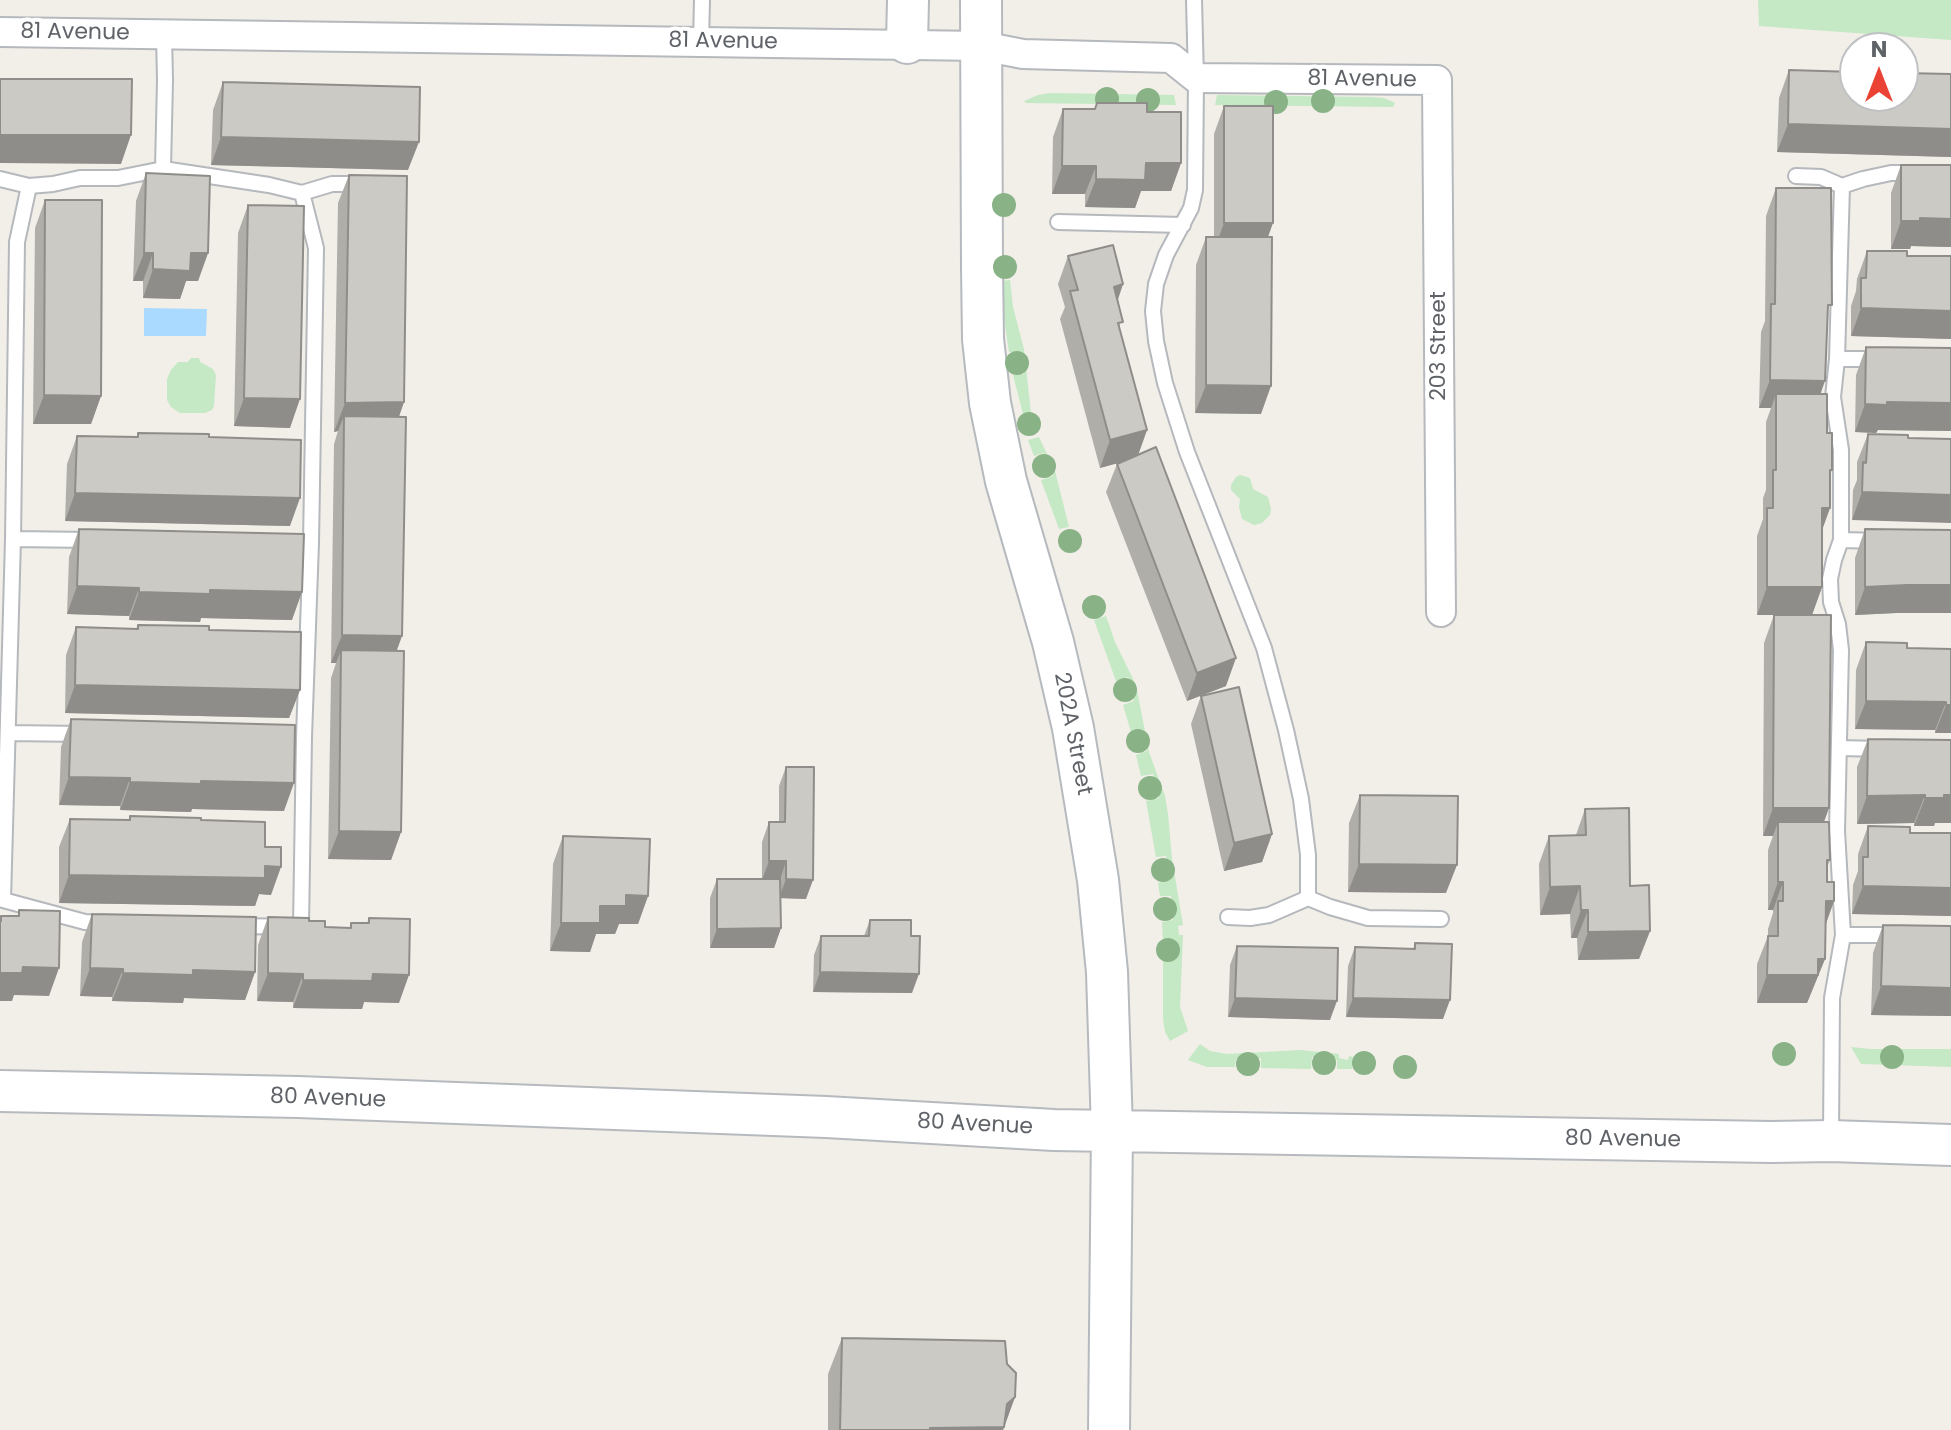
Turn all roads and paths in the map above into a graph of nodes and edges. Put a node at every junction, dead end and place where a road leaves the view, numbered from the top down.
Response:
1 (702, 0) edge
2 (908, 0) edge
3 (981, 0) edge
4 (1194, 0) edge
5 (0, 32) edge
6 (164, 34) junction
7 (701, 42) junction
8 (907, 43) junction
9 (982, 46) junction
10 (1196, 78) junction
11 (1437, 80) joint
12 (163, 169) junction
13 (1951, 173) edge
14 (1796, 176) dead end
15 (0, 179) edge
16 (378, 184) edge
17 (29, 186) junction
18 (1842, 186) junction
19 (302, 193) junction
20 (1058, 222) dead end
21 (1183, 225) junction
22 (1837, 359) junction
23 (1894, 359) edge
24 (13, 539) junction
25 (107, 540) edge
26 (1841, 540) junction
27 (1888, 541) edge
28 (295, 543) edge
29 (311, 543) junction
30 (1441, 612) dead end
31 (8, 733) junction
32 (102, 734) edge
33 (288, 737) edge
34 (304, 737) junction
35 (1839, 748) junction
36 (1895, 750) edge
37 (1308, 898) junction
38 (1228, 917) dead end
39 (1441, 919) dead end
40 (115, 923) edge
41 (224, 926) edge
42 (1843, 935) junction
43 (1908, 935) edge
44 (0, 1091) edge
45 (1112, 1130) junction
46 (1831, 1141) junction
47 (1951, 1145) edge
48 (1109, 1430) edge

1 - 7 lane
2 - 8 main road
3 - 9 main road, 202A Street
4 - 10 lane
5 - 6 street, 81 Avenue
6 - 7 street, 81 Avenue
6 - 12 lane
7 - 8 street, 81 Avenue
8 - 9 street, 81 Avenue
9 - 10 street, 81 Avenue
9 - 45 main road, 202A Street
10 - 11 street, 81 Avenue
10 - 21 lane
11 - 30 street, 203 Street
12 - 17 lane
12 - 19 lane
13 - 18 lane
14 - 18 lane
15 - 17 lane
16 - 19 lane
17 - 24 lane
18 - 22 lane
19 - 29 lane
20 - 21 lane
21 - 37 lane
22 - 23 lane
22 - 26 lane
24 - 25 lane
24 - 31 lane
26 - 27 lane
26 - 35 lane
28 - 29 lane
29 - 34 lane
31 - 32 lane
31 - 40 lane
33 - 34 lane
34 - 41 lane
35 - 36 lane
35 - 42 lane
37 - 38 lane
37 - 39 lane
42 - 43 lane
42 - 46 lane
44 - 45 main road, 80 Avenue
45 - 46 main road, 80 Avenue
45 - 48 main road, 202A Street
46 - 47 main road, 80 Avenue

